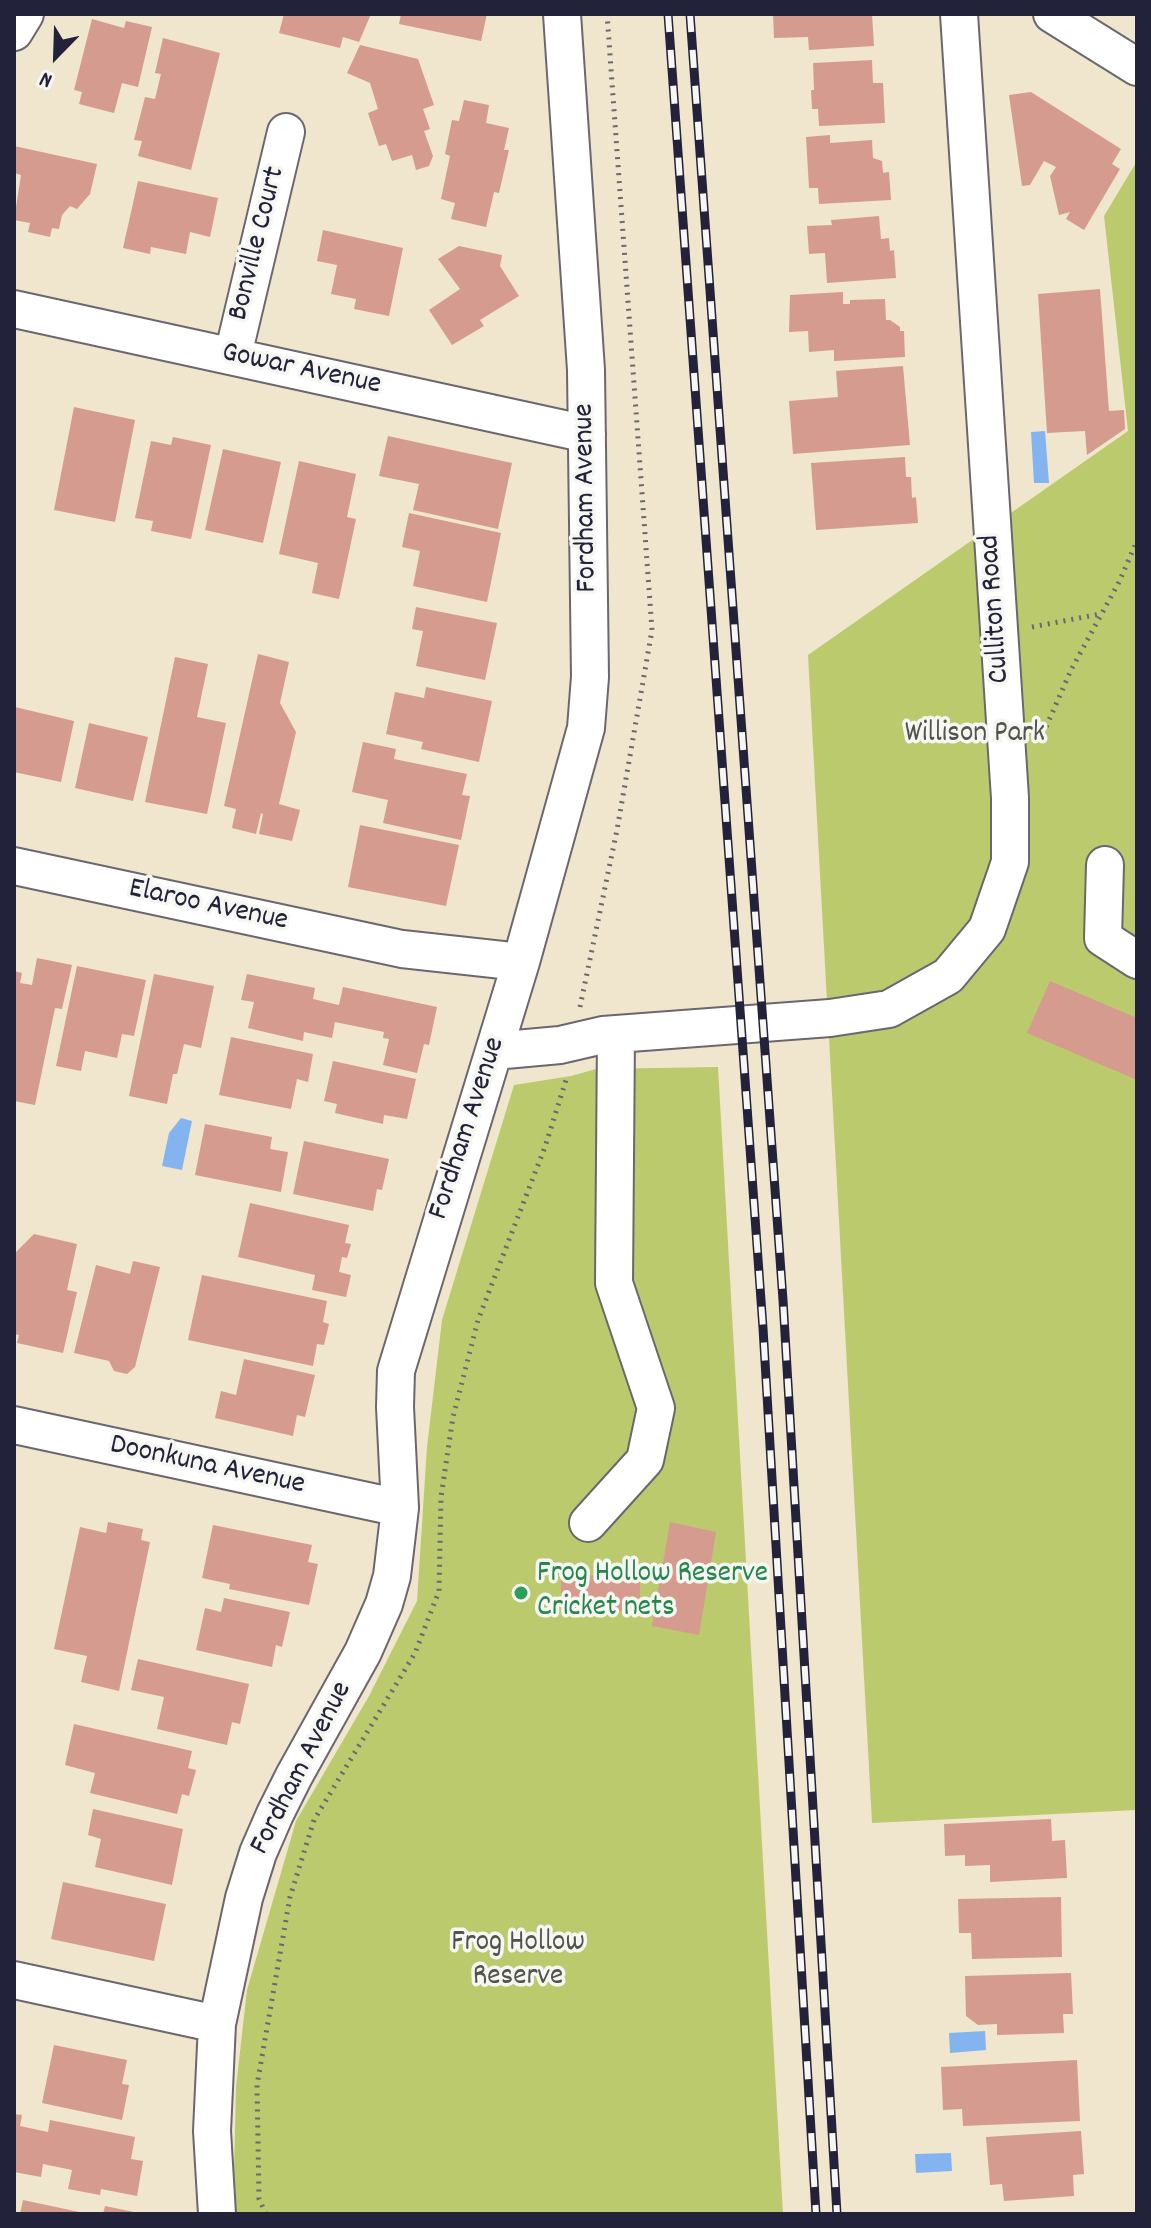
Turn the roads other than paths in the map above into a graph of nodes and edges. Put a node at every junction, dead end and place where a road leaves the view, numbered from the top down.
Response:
1 (25, 14) edge
2 (562, 14) edge
3 (959, 14) edge
4 (1052, 14) edge
5 (14, 32) edge
6 (1137, 67) edge
7 (286, 132) dead end
8 (14, 309) edge
9 (233, 355) junction
10 (587, 434) junction
11 (1105, 865) dead end
12 (14, 866) edge
13 (1137, 960) edge
14 (513, 988) junction
15 (610, 1034) junction
16 (494, 1051) junction
17 (14, 1425) edge
18 (400, 1508) junction
19 (588, 1523) dead end
20 (14, 1980) edge
21 (217, 2024) junction
22 (217, 2214) edge

1 - 5 street
2 - 10 street, Fordham Avenue
3 - 15 street, Culliton Road
4 - 6 street
7 - 9 street, Bonville Court
8 - 9 street, Gowar Avenue
9 - 10 street, Gowar Avenue
10 - 14 street, Fordham Avenue
11 - 13 street
12 - 14 street, Elaroo Avenue
14 - 15 street, Culliton Road
14 - 16 street, Fordham Avenue
15 - 16 street, Culliton Road
15 - 19 street
16 - 18 street, Fordham Avenue
17 - 18 street, Doonkuna Avenue
18 - 21 street, Fordham Avenue
20 - 21 street
21 - 22 street, Fordham Avenue

